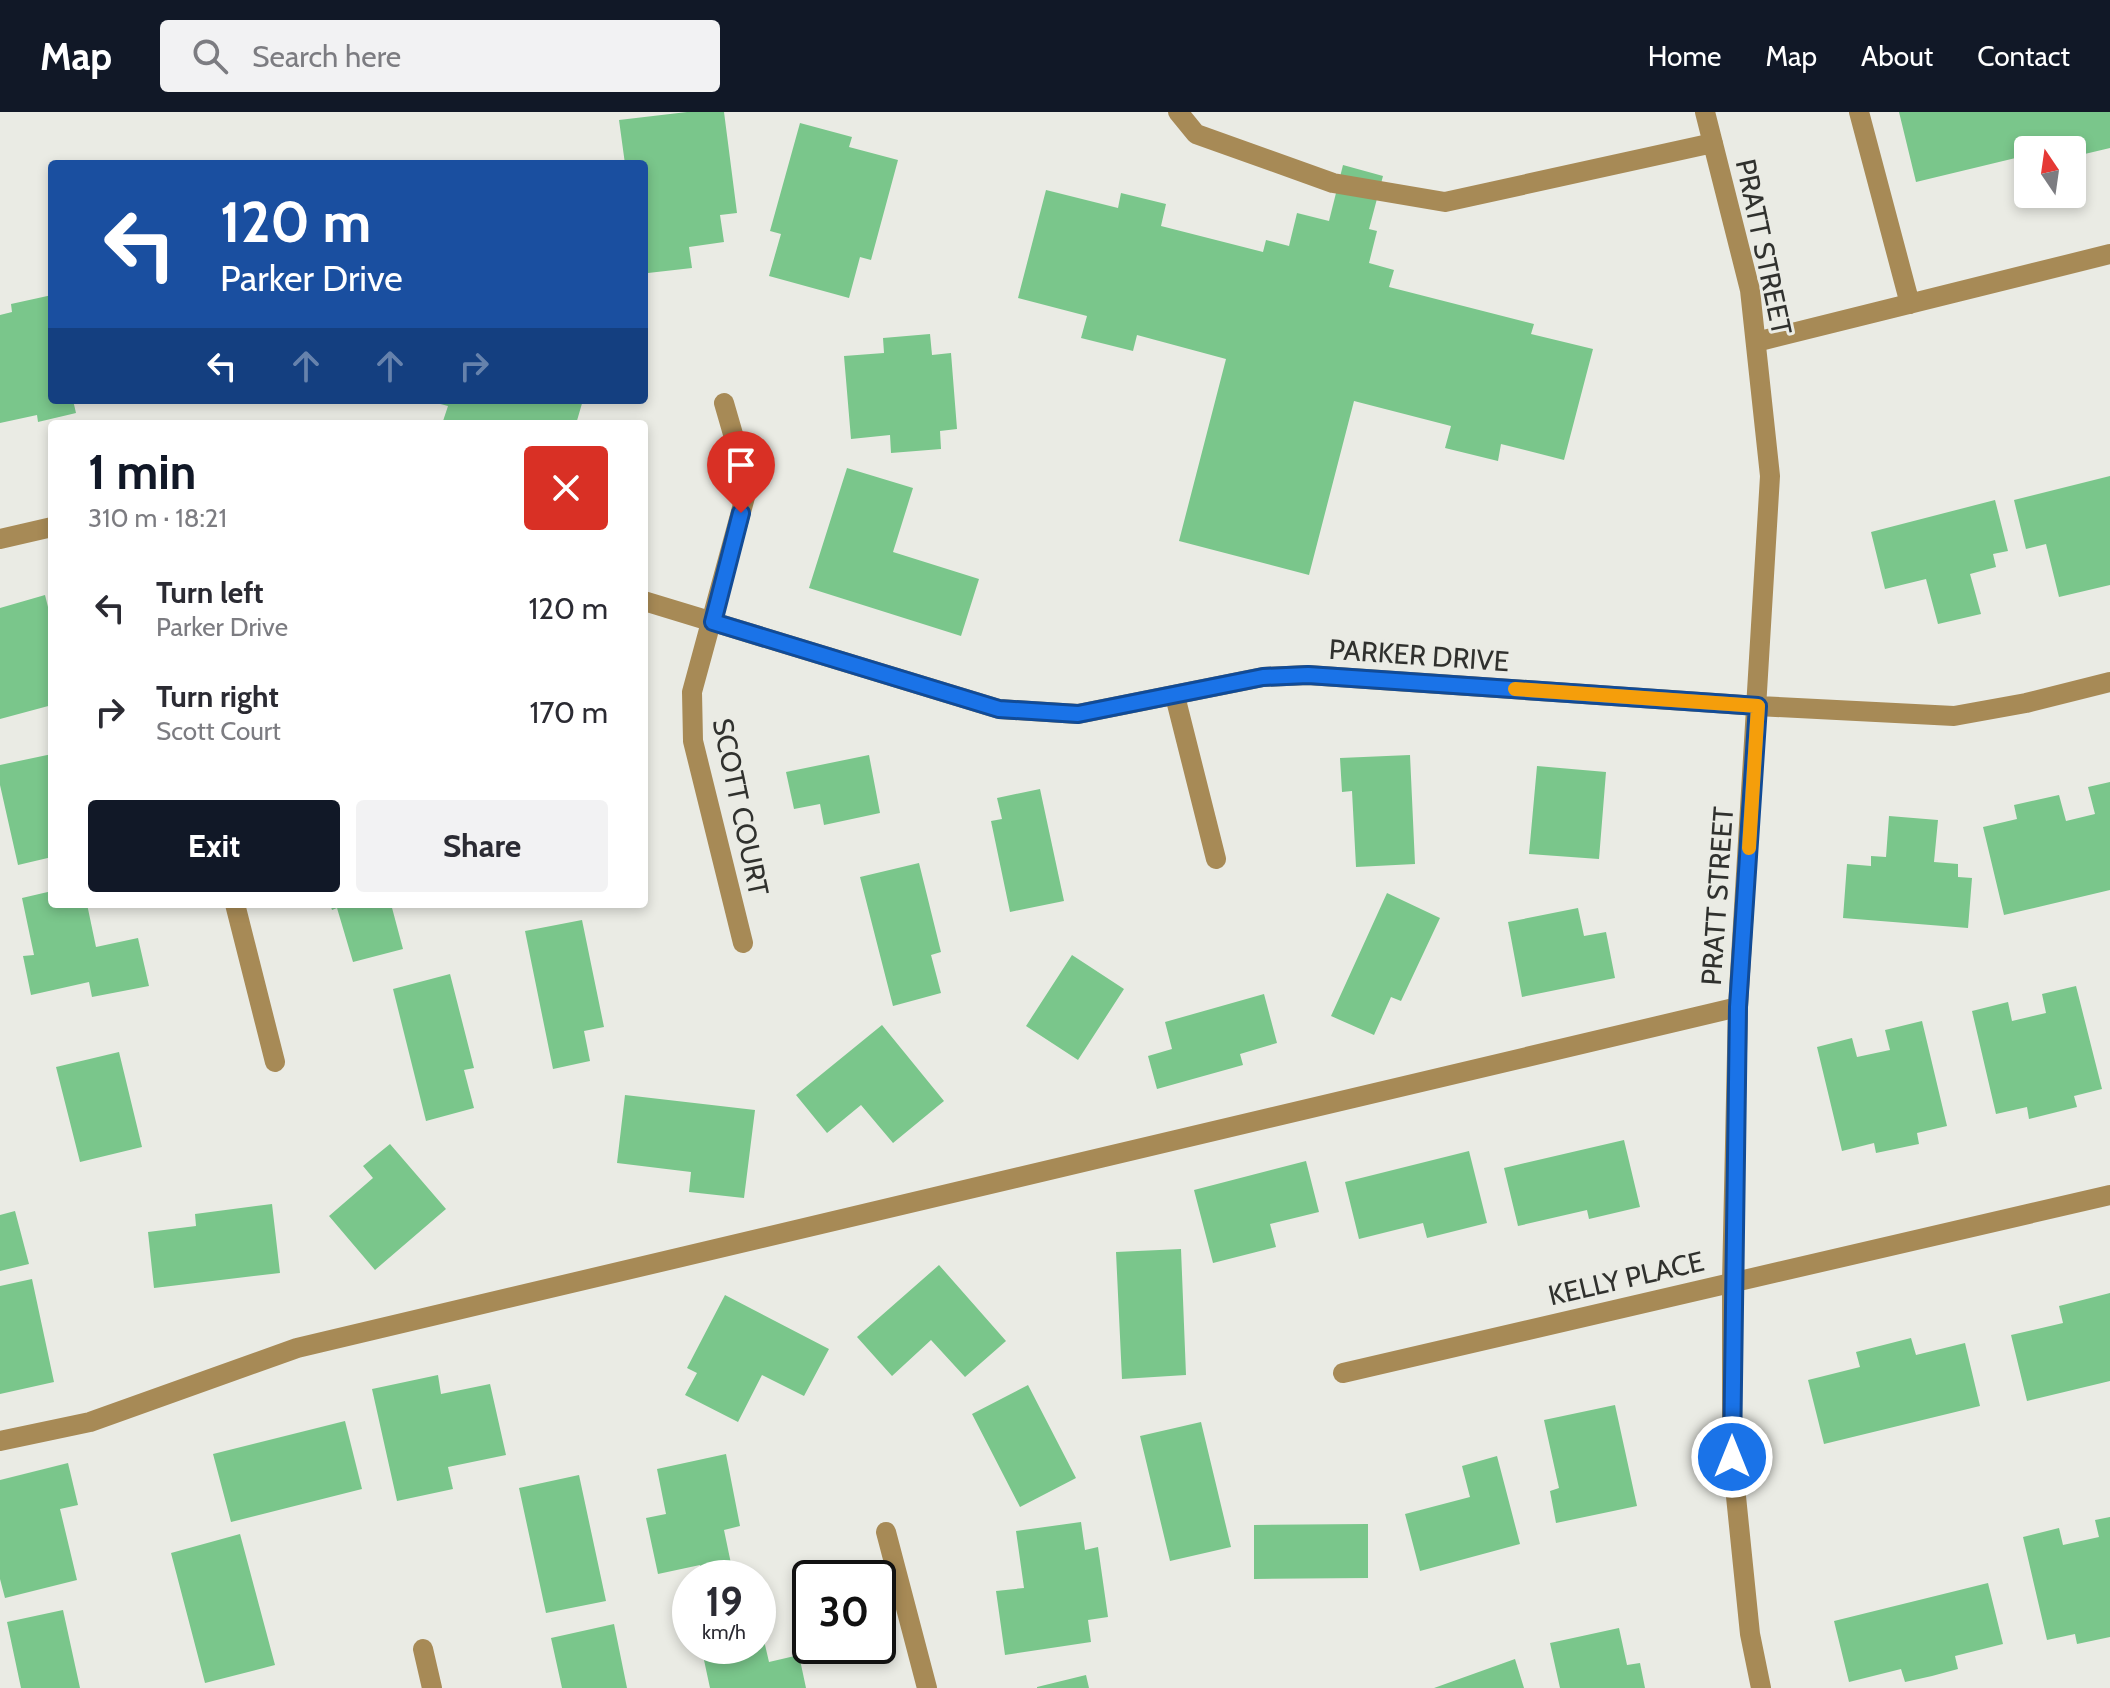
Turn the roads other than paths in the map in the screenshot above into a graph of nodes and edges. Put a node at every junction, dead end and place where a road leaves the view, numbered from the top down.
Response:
1 (1178, 112) edge
2 (1705, 112) edge
3 (1859, 112) edge
4 (1713, 143) junction
5 (2110, 254) edge
6 (1910, 304) junction
7 (1756, 342) junction
8 (724, 403) dead end
9 (48, 528) edge
10 (0, 539) edge
11 (648, 602) edge
12 (713, 622) junction
13 (2110, 682) edge
14 (1175, 696) junction
15 (1758, 706) junction
16 (1216, 859) dead end
17 (236, 908) edge
18 (743, 943) dead end
19 (1738, 1007) junction
20 (275, 1062) dead end
21 (2110, 1195) edge
22 (1732, 1282) junction
23 (1343, 1373) dead end
24 (0, 1441) edge
25 (886, 1532) dead end
26 (423, 1649) dead end
27 (432, 1688) edge
28 (927, 1688) edge
29 (1761, 1688) edge

1 - 4 street
2 - 4 street, PRATT STREET
3 - 6 street
4 - 7 street, PRATT STREET
5 - 6 street
6 - 7 street
7 - 15 street, PRATT STREET
8 - 12 street, SCOTT COURT
9 - 10 street
11 - 12 street, PARKER DRIVE
12 - 14 street, PARKER DRIVE
12 - 18 street, SCOTT COURT
13 - 15 street, PARKER DRIVE
14 - 15 street, PARKER DRIVE
14 - 16 street
15 - 19 street, PRATT STREET
17 - 20 street
19 - 22 street, PRATT STREET
19 - 24 street
21 - 22 street, KELLY PLACE
22 - 23 street, KELLY PLACE
22 - 29 street, PRATT STREET
25 - 28 street
26 - 27 street

